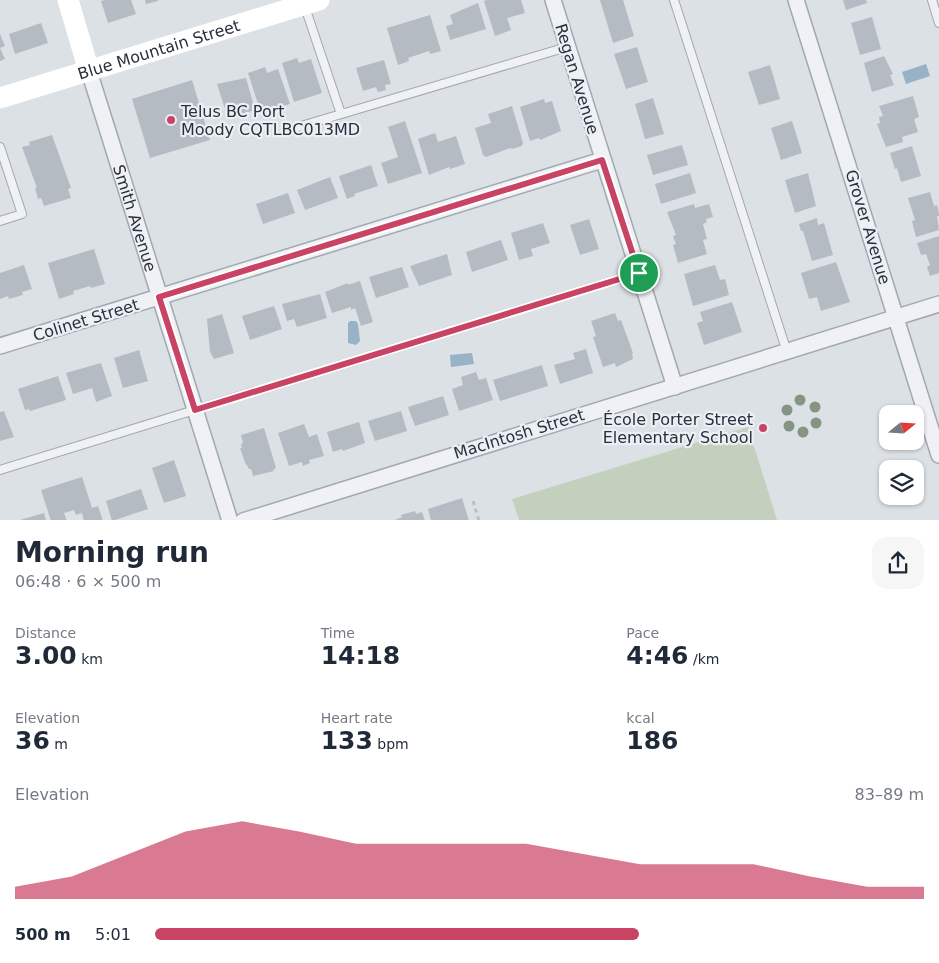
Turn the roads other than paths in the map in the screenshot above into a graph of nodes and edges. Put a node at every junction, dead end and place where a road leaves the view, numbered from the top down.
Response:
1 (68, 0) edge
2 (553, 0) edge
3 (674, 0) edge
4 (796, 0) edge
5 (932, 0) edge
6 (312, 2) edge
7 (939, 24) edge
8 (567, 47) junction
9 (90, 71) junction
10 (0, 98) edge
11 (340, 114) junction
12 (291, 129) dead end
13 (0, 147) edge
14 (602, 160) junction
15 (0, 221) edge
16 (639, 273) junction
17 (159, 297) junction
18 (939, 304) edge
19 (896, 318) junction
20 (0, 346) edge
21 (787, 352) junction
22 (675, 387) junction
23 (195, 410) junction
24 (939, 455) edge
25 (0, 470) edge
26 (230, 520) edge
27 (243, 520) edge

1 - 9 main road, Smith Avenue
2 - 8 street, Regan Avenue
3 - 21 lane
4 - 19 street, Grover Avenue
5 - 7 lane
6 - 9 main road, Blue Mountain Street
6 - 11 lane
8 - 11 lane
8 - 14 street, Regan Avenue
9 - 10 main road, Blue Mountain Street
9 - 17 street, Smith Avenue
11 - 12 lane
13 - 15 lane
14 - 16 street, Regan Avenue
14 - 17 street, Colinet Street
16 - 22 street, Regan Avenue
16 - 23 lane
17 - 20 street, Colinet Street
17 - 23 street, Smith Avenue
18 - 19 street, MacIntosh Street
19 - 21 street, MacIntosh Street
19 - 24 street, Grover Avenue
21 - 22 street, MacIntosh Street
22 - 27 street, MacIntosh Street
23 - 25 lane
23 - 26 street, Smith Avenue

